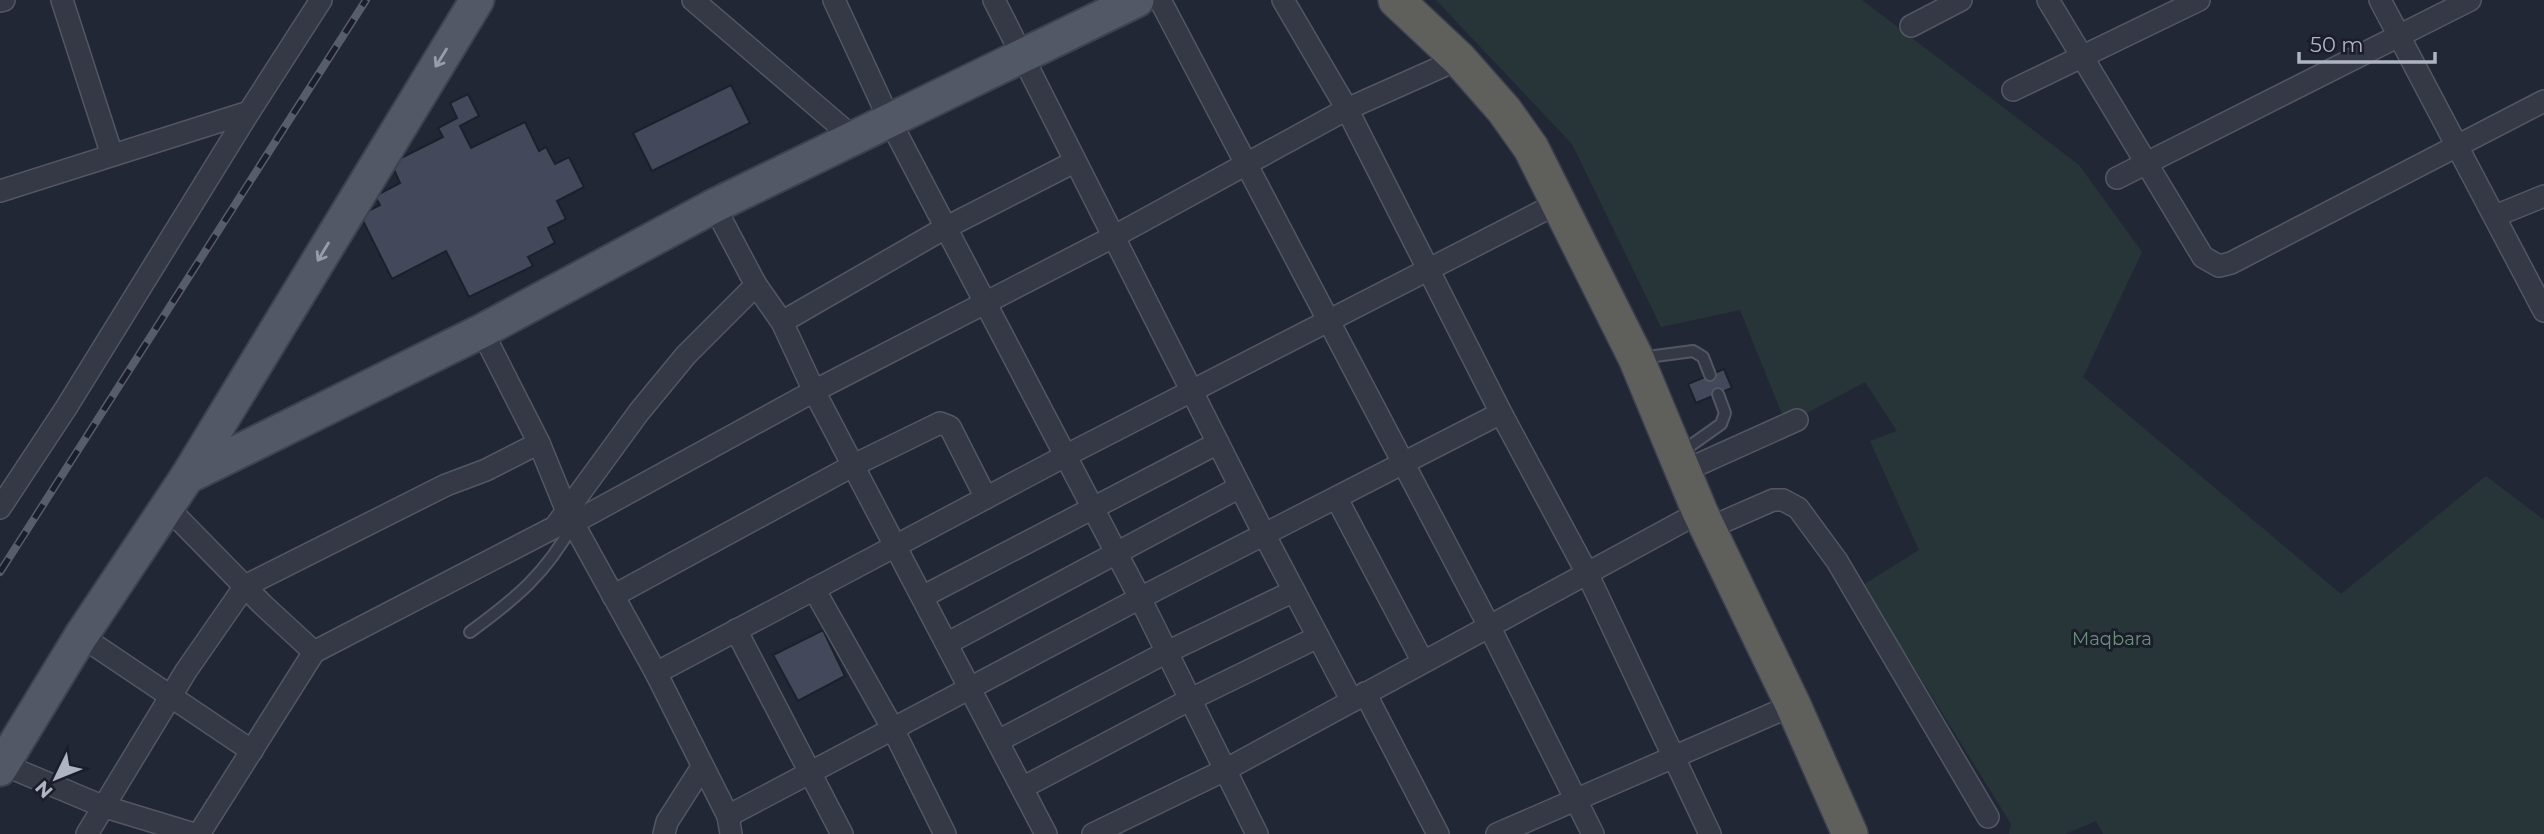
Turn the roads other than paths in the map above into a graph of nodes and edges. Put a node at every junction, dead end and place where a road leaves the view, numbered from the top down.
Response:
1 (61, 0) edge
2 (321, 0) edge
3 (477, 0) edge
4 (693, 0) edge
5 (834, 0) edge
6 (994, 0) edge
7 (1138, 0) edge
8 (1160, 0) edge
9 (1283, 0) edge
10 (1396, 0) edge
11 (1961, 0) edge
12 (2048, 0) edge
13 (2199, 0) edge
14 (2380, 0) edge
15 (2470, 0) edge
16 (1911, 26) dead end
17 (2399, 36) junction
18 (1023, 56) junction
19 (1459, 59) junction
20 (2082, 59) junction
21 (2013, 90) dead end
22 (2544, 101) edge
23 (1347, 109) junction
24 (249, 112) junction
25 (890, 121) junction
26 (855, 139) junction
27 (2456, 146) junction
28 (112, 155) junction
29 (1074, 162) junction
30 (1245, 164) junction
31 (2146, 164) junction
32 (2117, 178) dead end
33 (0, 191) edge
34 (2544, 196) edge
35 (1560, 202) junction
36 (715, 206) junction
37 (2494, 216) junction
38 (945, 228) junction
39 (1113, 237) junction
40 (1429, 267) junction
41 (756, 285) junction
42 (2538, 285) edge
43 (986, 301) junction
44 (2544, 311) edge
45 (1327, 320) junction
46 (782, 322) junction
47 (482, 331) junction
48 (1636, 358) junction
49 (1710, 375) dead end
50 (814, 391) junction
51 (1192, 391) junction
52 (1718, 394) dead end
53 (1501, 413) junction
54 (1797, 420) dead end
55 (538, 443) junction
56 (1218, 443) junction
57 (1065, 456) junction
58 (1681, 463) junction
59 (1402, 464) junction
60 (854, 465) junction
61 (187, 477) junction
62 (1240, 487) junction
63 (986, 498) junction
64 (1337, 499) junction
65 (166, 506) junction
66 (0, 508) edge
67 (1093, 508) junction
68 (570, 518) junction
69 (1705, 520) junction
70 (1264, 534) junction
71 (897, 545) junction
72 (1116, 552) junction
73 (1587, 573) junction
74 (245, 586) junction
75 (814, 589) junction
76 (1294, 592) junction
77 (613, 596) junction
78 (924, 596) junction
79 (1140, 598) junction
80 (1489, 626) junction
81 (736, 630) junction
82 (470, 632) dead end
83 (81, 636) junction
84 (1318, 637) junction
85 (948, 643) junction
86 (314, 652) junction
87 (1166, 653) junction
88 (1423, 662) junction
89 (656, 673) junction
90 (972, 688) junction
91 (171, 695) junction
92 (1359, 697) junction
93 (1189, 700) junction
94 (1793, 705) junction
95 (893, 729) junction
96 (998, 741) junction
97 (252, 751) junction
98 (1673, 757) junction
99 (1, 766) edge
100 (702, 768) junction
101 (1225, 769) junction
102 (811, 775) junction
103 (1022, 788) junction
104 (1576, 801) junction
105 (102, 806) junction
106 (1988, 817) dead end
107 (729, 825) edge
108 (87, 834) edge
109 (197, 834) edge
110 (664, 834) edge
111 (842, 834) edge
112 (945, 834) edge
113 (1046, 834) edge
114 (1093, 834) edge
115 (1257, 834) edge
116 (1438, 834) edge
117 (1497, 834) edge
118 (1593, 834) edge
119 (1710, 834) edge
120 (1850, 834) edge

1 - 28 street
2 - 24 street
3 -> 61 main road
4 - 26 street
5 - 25 street
6 - 18 street
7 - 18 main road
8 - 30 street
9 - 23 street
10 - 19 highway
11 - 16 street
12 - 20 street
13 - 20 street
14 - 17 street
15 - 17 street
17 - 27 street
17 - 31 street
18 - 25 main road
18 - 29 street
19 - 23 street
19 - 35 highway
20 - 21 street
20 - 31 street
22 - 27 street
23 - 30 street
23 - 40 street
24 - 28 street
24 - 66 street
25 - 26 main road
25 - 38 street
26 - 36 main road
27 - 31 street
27 - 37 street
28 - 33 street
29 - 38 street
29 - 39 street
30 - 39 street
30 - 45 street
31 - 32 street
34 - 37 street
35 - 40 street
35 - 48 highway
36 - 41 street
36 - 47 main road
37 - 42 street
38 - 43 street
38 - 46 street
39 - 43 street
39 - 51 street
40 - 45 street
40 - 53 street
41 - 46 street
41 - 68 street
42 - 44 street
43 - 50 street
43 - 57 street
45 - 51 street
45 - 59 street
46 - 50 street
47 - 55 street
47 - 61 main road
48 - 49 lane
48 - 58 highway
50 - 60 street
50 - 68 street
51 - 56 street
51 - 57 street
52 - 58 lane
53 - 59 street
53 - 73 street
54 - 58 street
55 - 68 street
55 - 74 street
56 - 62 street
56 - 67 street
57 - 63 street
57 - 67 street
58 - 69 highway
59 - 64 street
59 - 80 street
60 - 63 street
60 - 71 street
60 - 77 street
61 - 65 main road
62 - 70 street
62 - 72 street
63 - 71 street
64 - 70 street
64 - 88 street
65 - 74 street
65 - 83 main road
67 - 72 street
67 - 78 street
68 - 77 street
68 - 82 lane
68 - 86 street
69 - 73 street
69 - 94 highway
69 - 106 street
70 - 76 street
70 - 79 street
71 - 75 street
71 - 78 street
72 - 79 street
72 - 85 street
73 - 80 street
73 - 98 street
74 - 86 street
74 - 91 street
75 - 81 street
75 - 95 street
76 - 84 street
76 - 87 street
77 - 89 street
78 - 85 street
79 - 87 street
79 - 90 street
80 - 88 street
80 - 104 street
81 - 89 street
81 - 102 street
83 - 91 street
83 - 99 main road
84 - 92 street
84 - 93 street
85 - 90 street
86 - 97 street
87 - 93 street
87 - 96 street
88 - 92 street
89 - 100 street
90 - 95 street
90 - 96 street
91 - 97 street
91 - 105 street
92 - 101 street
92 - 116 street
93 - 101 street
93 - 103 street
94 - 98 street
94 - 120 highway
95 - 102 street
95 - 112 street
96 - 103 street
97 - 109 street
98 - 104 street
98 - 119 street
99 - 105 street
100 - 107 street
100 - 110 street
101 - 114 street
101 - 115 street
102 - 107 street
102 - 111 street
103 - 113 street
104 - 117 street
104 - 118 street
105 - 108 street
105 - 109 street

